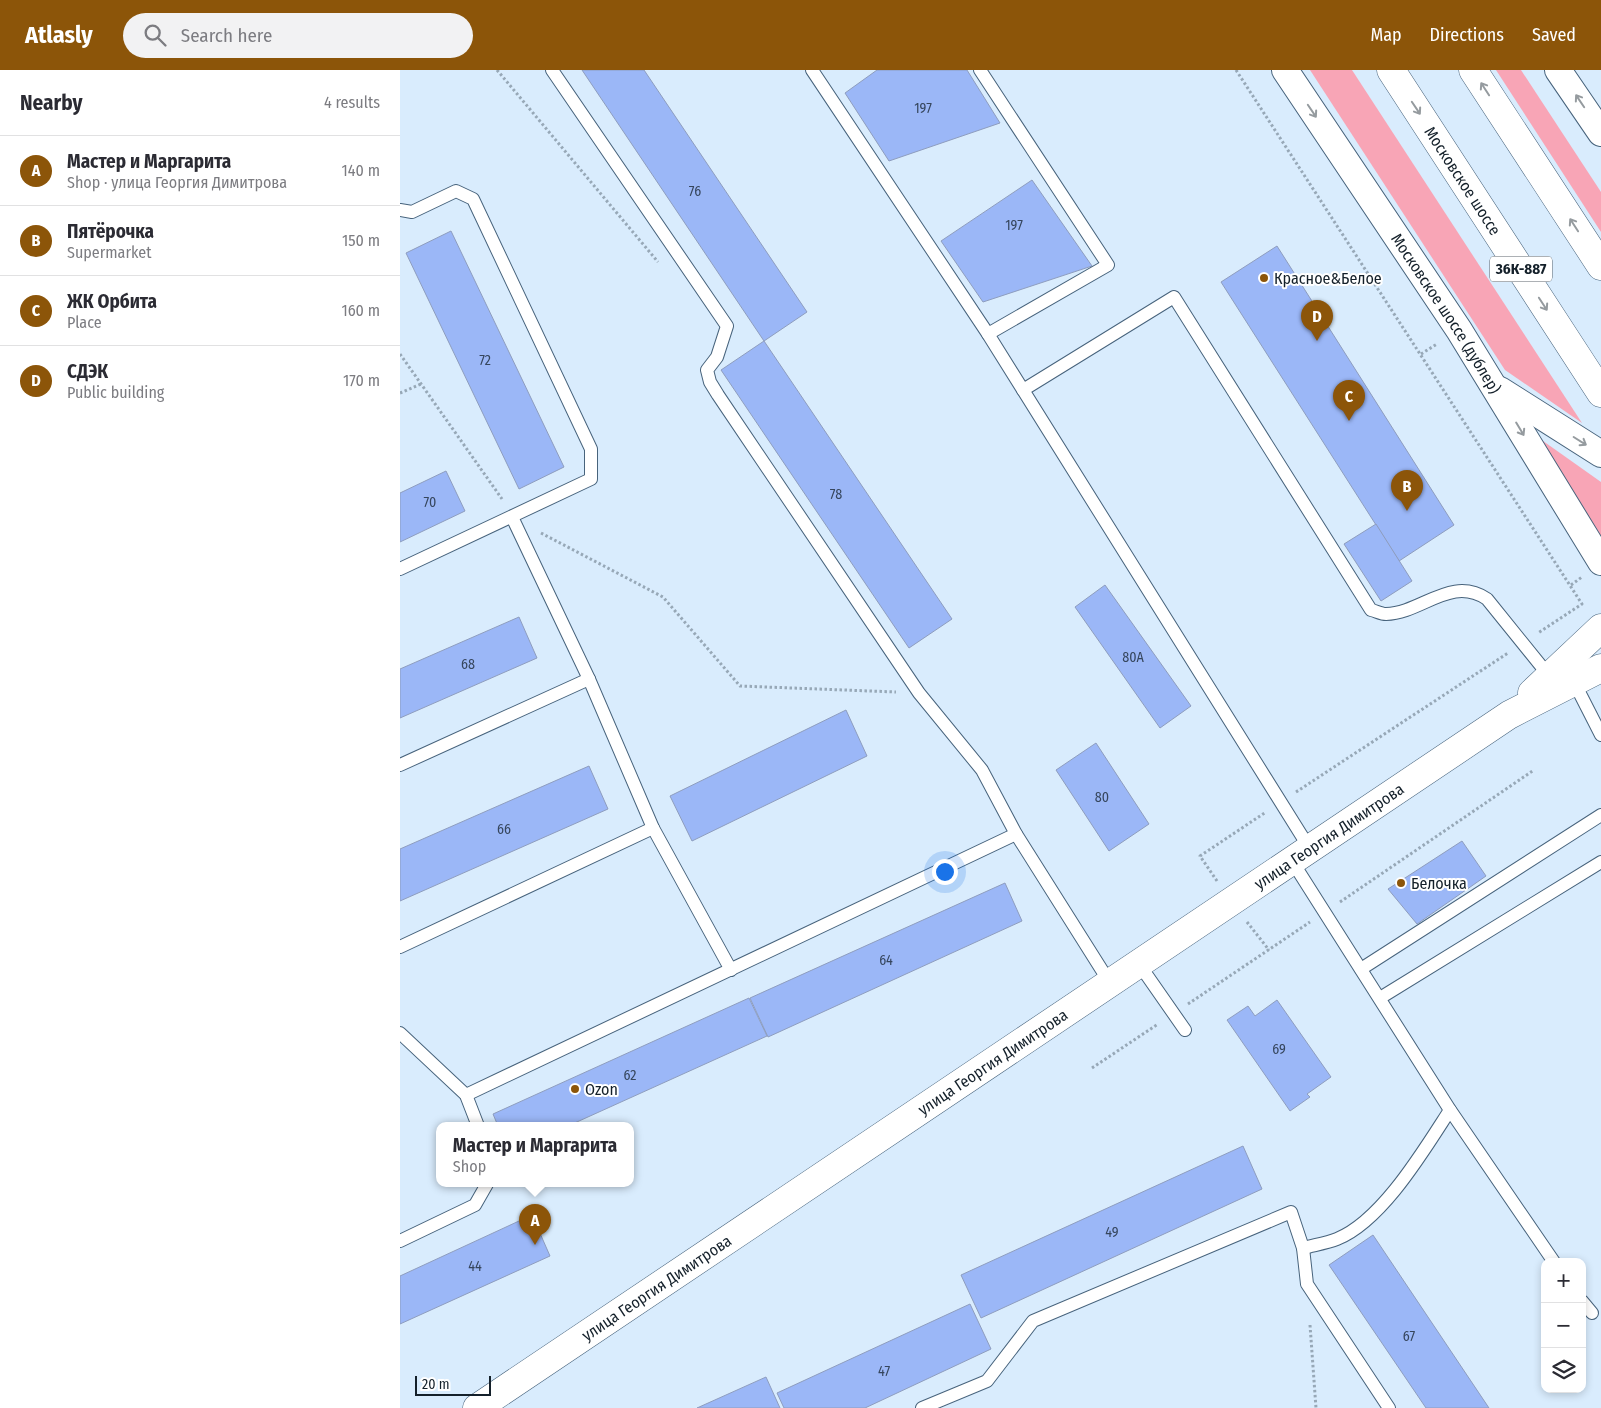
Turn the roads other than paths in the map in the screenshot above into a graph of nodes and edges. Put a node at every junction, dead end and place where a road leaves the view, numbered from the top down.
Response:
1 (552, 70) edge
2 (812, 70) edge
3 (980, 70) edge
4 (1285, 70) edge
5 (1391, 70) edge
6 (1473, 70) edge
7 (1558, 70) edge
8 (1601, 131) edge
9 (400, 210) edge
10 (1601, 266) edge
11 (988, 334) junction
12 (1495, 387) junction
13 (1023, 390) junction
14 (1601, 393) edge
15 (1601, 454) edge
16 (512, 518) junction
17 (1601, 562) edge
18 (400, 569) edge
19 (1601, 628) edge
20 (1601, 668) edge
21 (589, 678) junction
22 (1562, 679) junction
23 (1601, 735) edge
24 (400, 766) edge
25 (1601, 815) edge
26 (654, 828) junction
27 (1016, 834) junction
28 (1301, 855) junction
29 (1601, 862) edge
30 (400, 947) edge
31 (1139, 964) junction
32 (1361, 969) junction
33 (731, 970) junction
34 (1110, 983) junction
35 (1380, 998) junction
36 (1185, 1030) dead end
37 (400, 1033) edge
38 (466, 1095) junction
39 (1450, 1110) junction
40 (476, 1122) edge
41 (485, 1187) edge
42 (400, 1241) edge
43 (1304, 1248) junction
44 (1551, 1258) edge
45 (1584, 1303) edge
46 (1592, 1314) dead end
47 (476, 1408) edge
48 (922, 1408) edge
49 (1390, 1408) edge

1 - 27 lane
2 - 11 lane
3 - 11 lane
4 -> 12 street, Московское шоссе (дублер)
5 -> 14 main road, Московское шоссе / 36К-887
10 -> 6 main road
8 -> 7 street
9 - 16 lane
11 - 13 lane
12 -> 15 street
12 -> 17 street, Московское шоссе (дублер)
13 - 22 lane
13 - 28 lane
16 - 18 lane
16 - 21 lane
19 - 22 main road, улица Георгия Димитрова
20 - 22 main road, улица Георгия Димитрова
21 - 24 lane
21 - 26 lane
22 - 23 lane
22 - 28 main road, улица Георгия Димитрова
25 - 32 lane
26 - 30 lane
26 - 33 lane
27 - 33 lane
27 - 34 lane
28 - 31 main road, улица Георгия Димитрова
28 - 32 lane
29 - 35 lane
31 - 34 main road, улица Георгия Димитрова
31 - 36 lane
32 - 35 lane
33 - 38 lane
34 - 47 main road, улица Георгия Димитрова
35 - 39 lane
37 - 38 lane
38 - 40 lane
39 - 43 lane
39 - 44 lane
41 - 42 lane
43 - 48 lane
43 - 49 lane
45 - 46 lane

